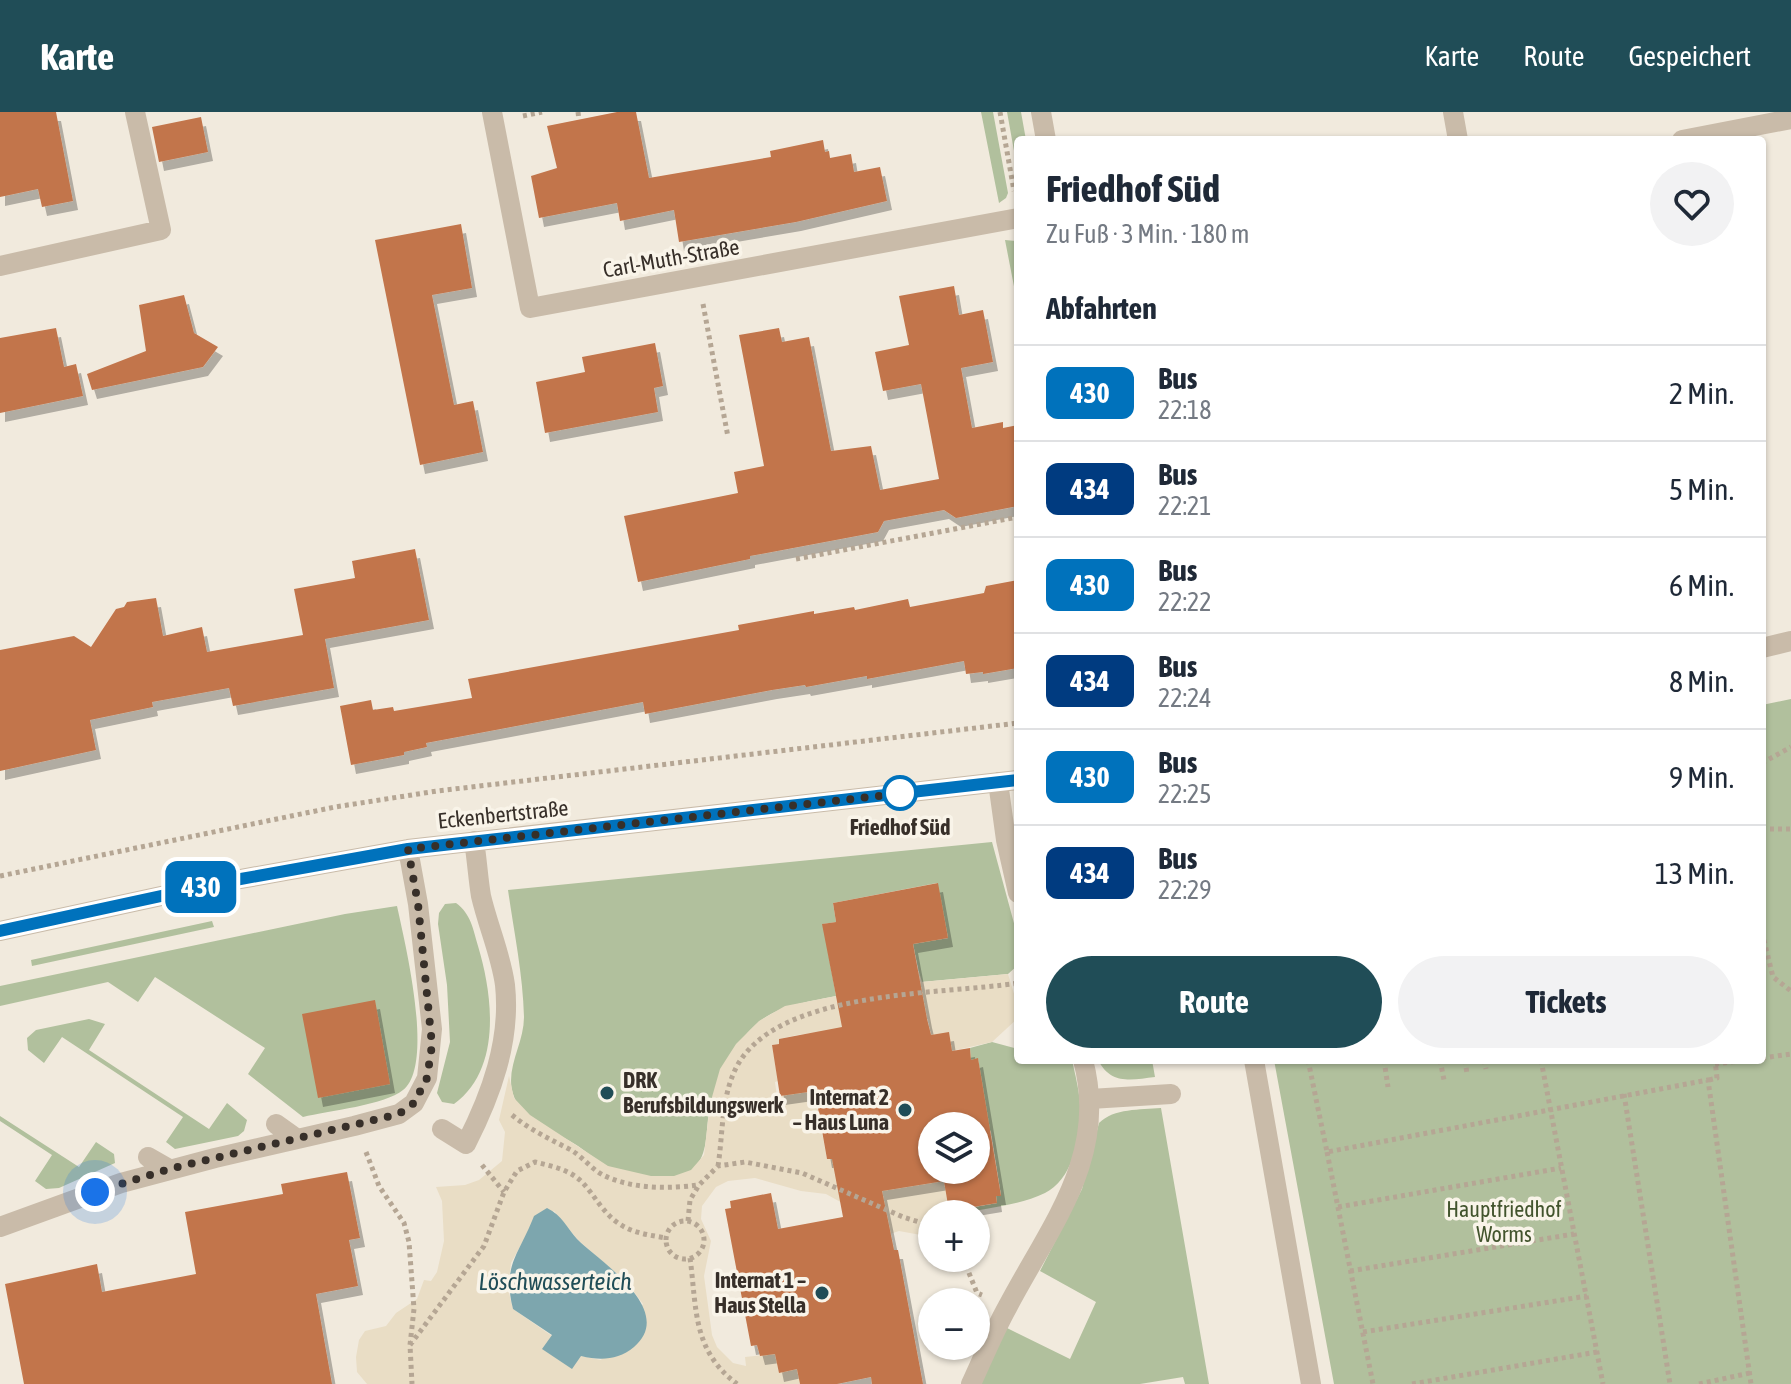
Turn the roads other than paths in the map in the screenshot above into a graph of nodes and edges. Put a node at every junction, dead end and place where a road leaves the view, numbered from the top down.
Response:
1 (135, 112) edge
2 (492, 112) edge
3 (1041, 112) edge
4 (1453, 112) edge
5 (1791, 119) edge
6 (1045, 136) edge
7 (1457, 136) edge
8 (1703, 136) edge
9 (1014, 209) edge
10 (0, 266) edge
11 (1791, 641) edge
12 (1766, 647) edge
13 (1008, 781) edge
14 (474, 841) junction
15 (408, 849) junction
16 (1014, 875) edge
17 (0, 931) edge
18 (1084, 1064) edge
19 (1255, 1064) edge
20 (1171, 1094) dead end
21 (1090, 1099) junction
22 (276, 1124) dead end
23 (442, 1129) dead end
24 (297, 1139) junction
25 (148, 1157) dead end
26 (169, 1169) junction
27 (0, 1227) edge
28 (971, 1384) edge
29 (1311, 1384) edge

1 - 10 street
2 - 9 street, Carl-Muth-Straße
3 - 6 street
4 - 7 street
5 - 8 street
11 - 12 street
13 - 14 street, Eckenbertstraße
13 - 16 street
14 - 15 street, Eckenbertstraße
14 - 23 street
15 - 17 street, Eckenbertstraße
15 - 24 street
18 - 21 street
19 - 29 street
20 - 21 street
21 - 28 street
22 - 24 street
24 - 26 street
25 - 26 street
26 - 27 street

